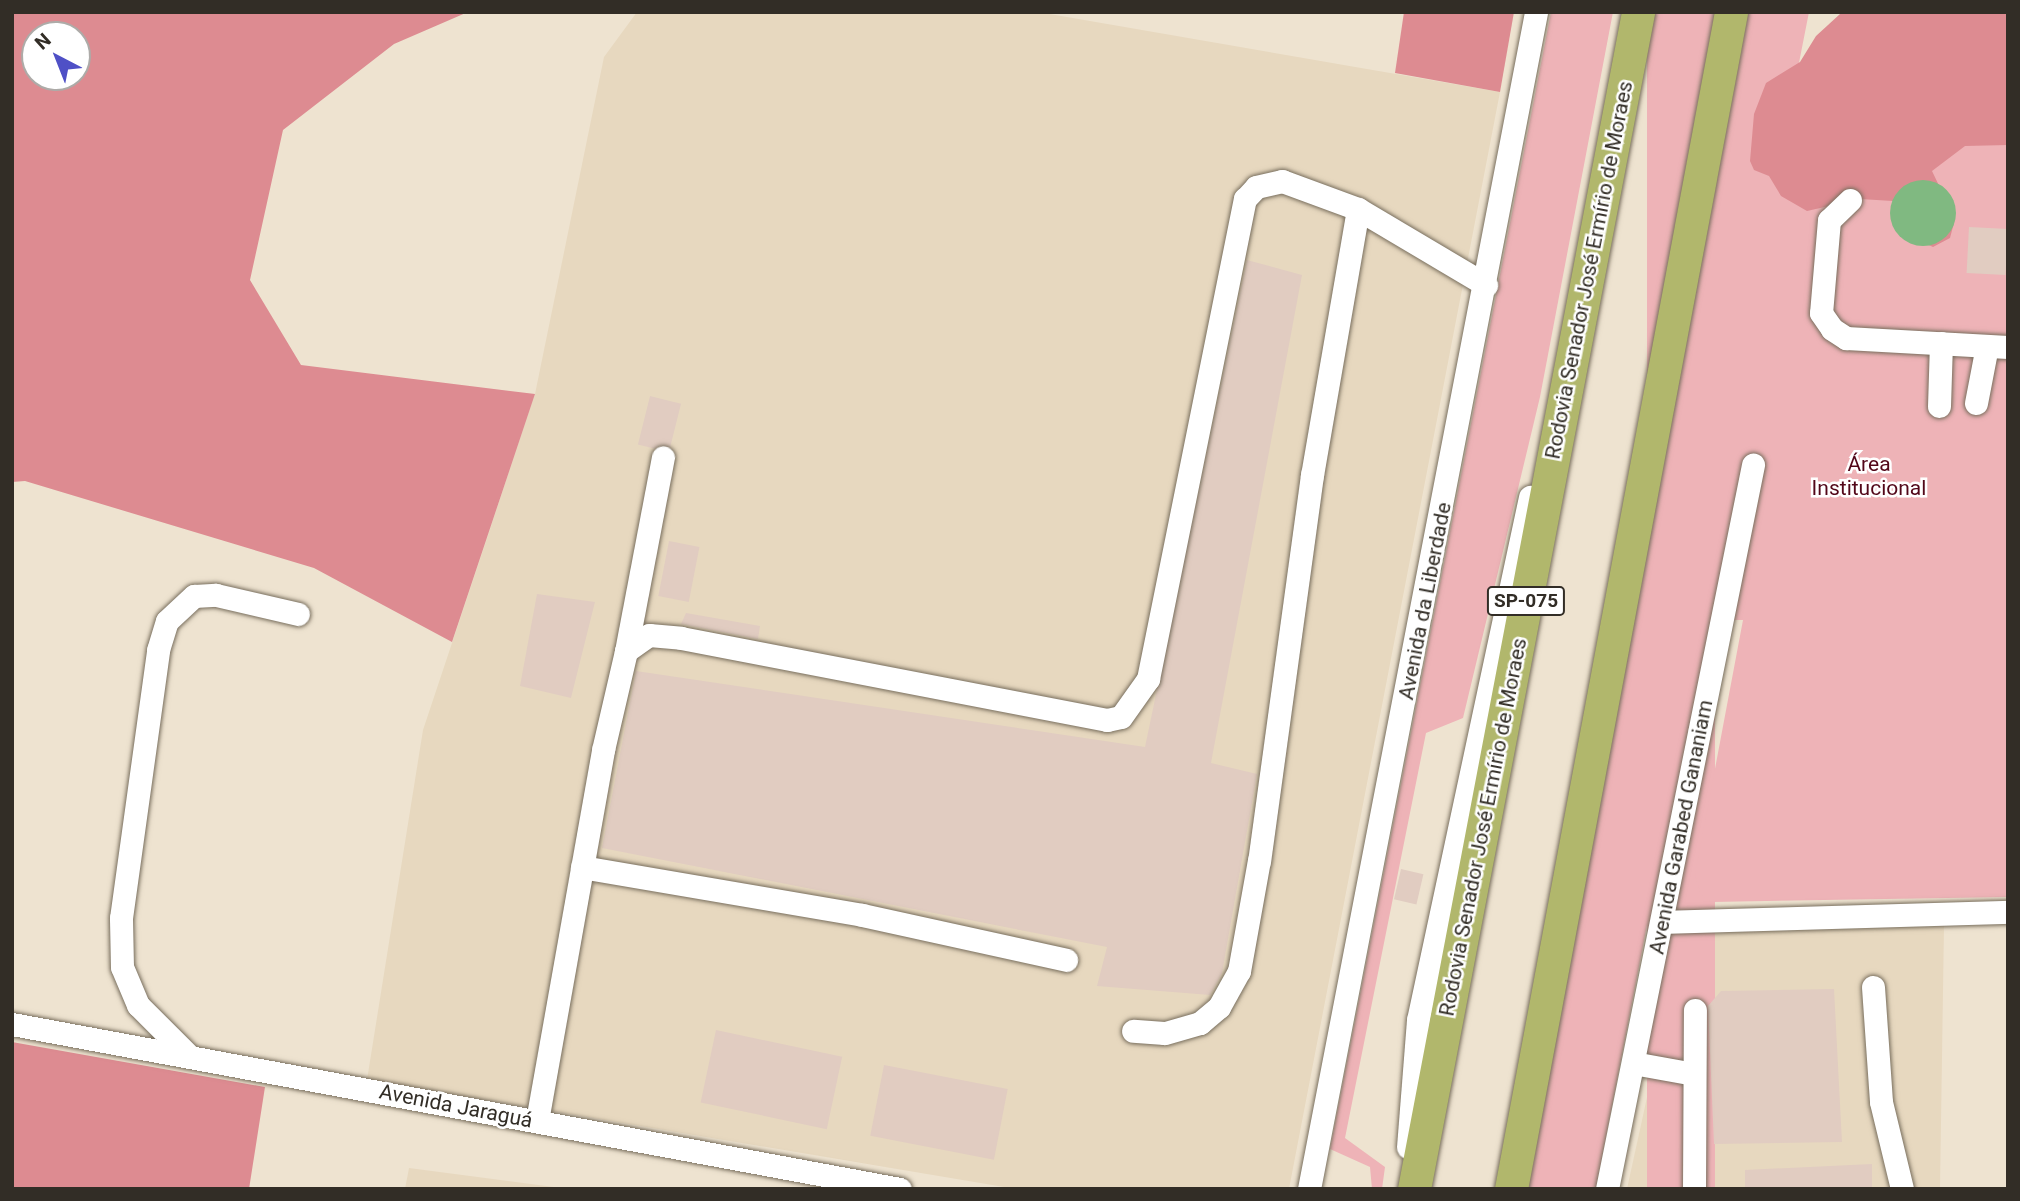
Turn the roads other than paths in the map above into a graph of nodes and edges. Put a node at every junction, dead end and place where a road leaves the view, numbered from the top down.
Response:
1 (1536, 12) edge
2 (1638, 12) edge
3 (1731, 12) edge
4 (1850, 200) dead end
5 (1357, 209) junction
6 (1486, 285) junction
7 (1941, 343) junction
8 (1997, 346) edge
9 (1572, 360) junction
10 (1976, 403) dead end
11 (1939, 406) dead end
12 (663, 457) dead end
13 (1753, 465) dead end
14 (298, 614) dead end
15 (626, 651) junction
16 (582, 867) junction
17 (2008, 912) edge
18 (1663, 922) junction
19 (1066, 960) dead end
20 (1873, 987) dead end
21 (1695, 1010) dead end
22 (12, 1024) edge
23 (1133, 1031) dead end
24 (190, 1056) junction
25 (1633, 1063) junction
26 (1694, 1074) junction
27 (537, 1121) junction
28 (900, 1189) edge
29 (1309, 1189) edge
30 (1405, 1189) edge
31 (1414, 1189) edge
32 (1511, 1189) edge
33 (1607, 1189) edge
34 (1694, 1189) edge
35 (1902, 1189) edge

1 - 6 street, Avenida da Liberdade
2 - 9 highway, Rodovia Senador José Ermírio de Moraes / SP-075
3 - 32 highway
4 - 7 street
5 - 6 street
5 - 15 street
5 - 23 street
6 - 29 street, Avenida da Liberdade
7 - 8 street
7 - 11 street
8 - 10 street
9 - 30 street
9 - 31 highway, Rodovia Senador José Ermírio de Moraes / SP-075
12 - 15 street
13 - 18 street, Avenida Garabed Gananiam
14 - 24 street
15 - 16 street
16 - 19 street
16 - 27 street
17 - 18 street
18 - 25 street, Avenida Garabed Gananiam
20 - 35 street
21 - 26 street
22 - 24 street, Avenida Jaraguá
24 - 27 street, Avenida Jaraguá
25 - 26 street
25 - 33 street, Avenida Garabed Gananiam
26 - 34 street
27 - 28 street, Avenida Jaraguá

